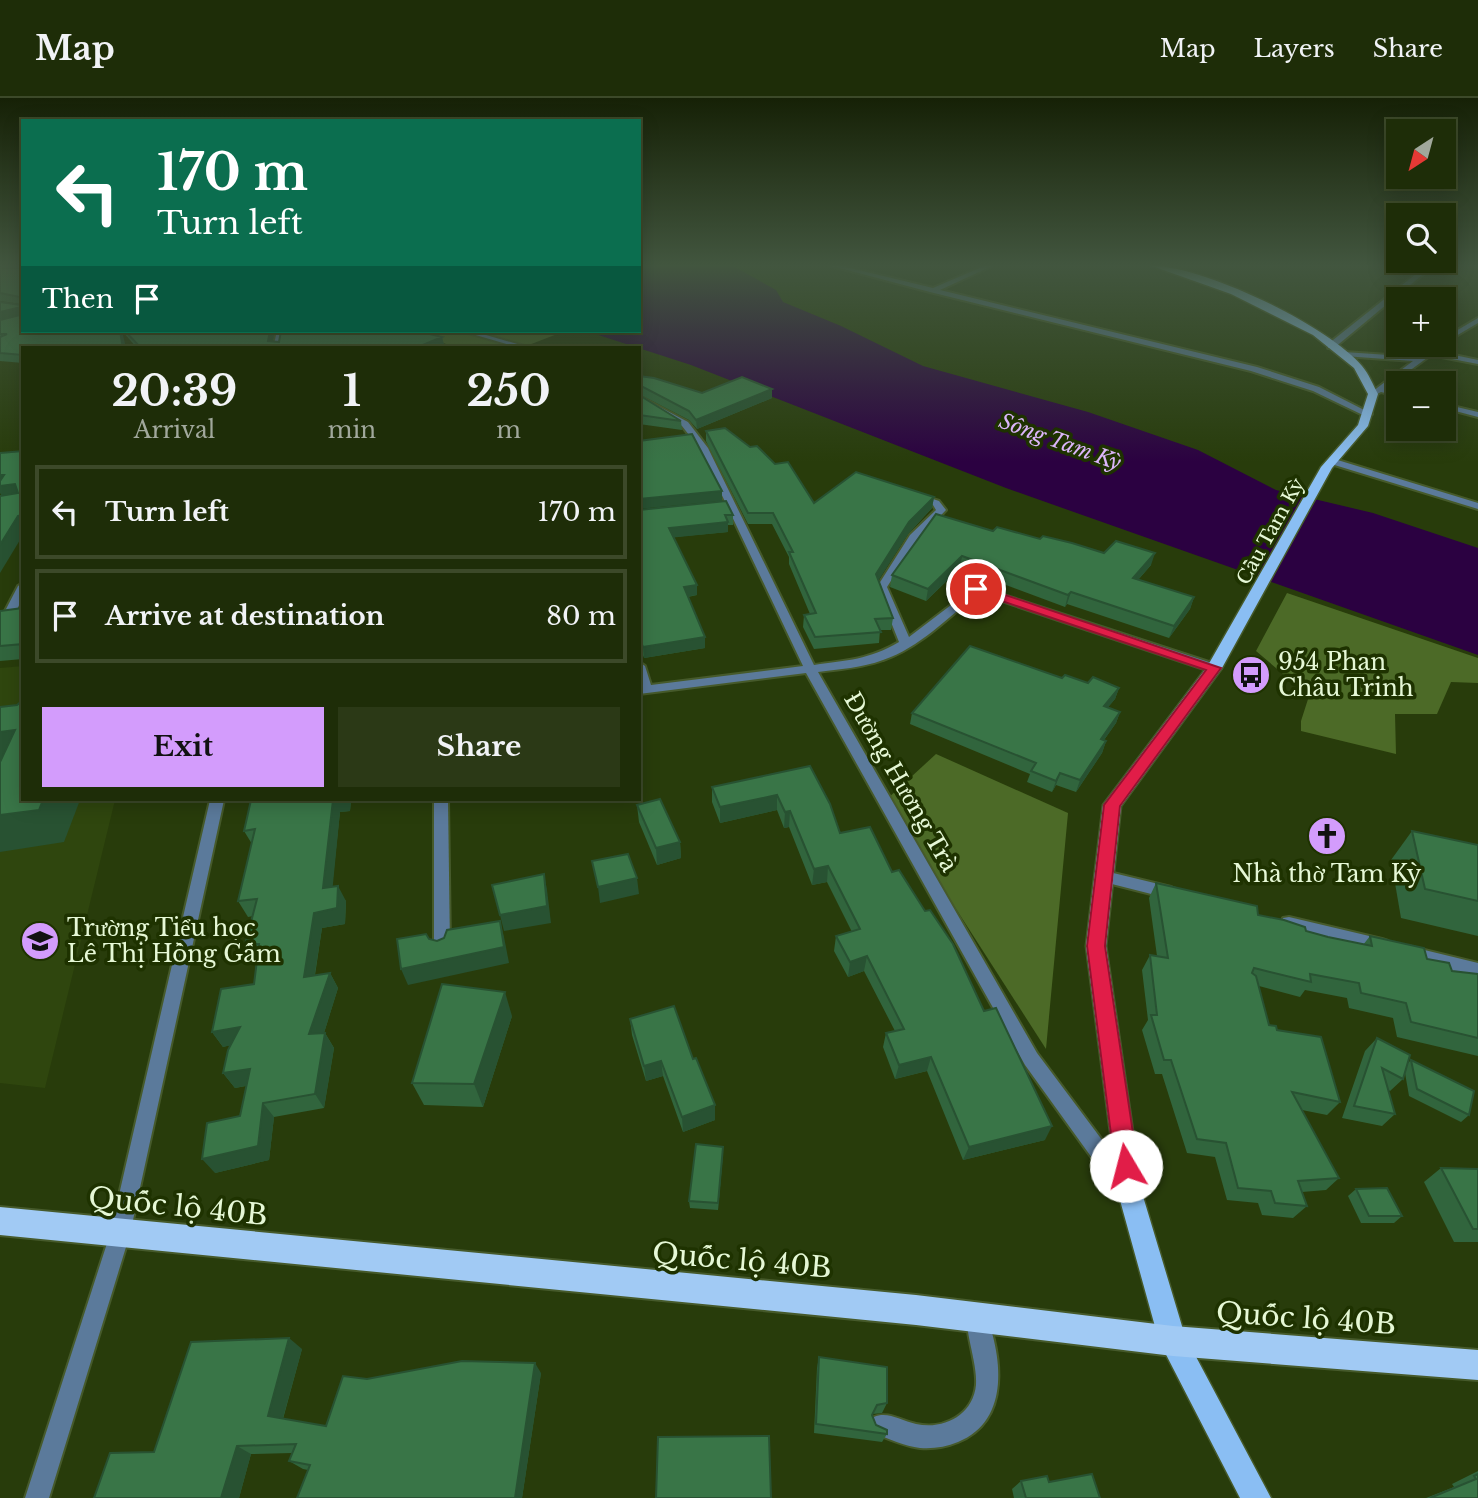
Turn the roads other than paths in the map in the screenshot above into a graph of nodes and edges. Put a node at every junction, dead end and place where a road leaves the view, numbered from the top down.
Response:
1 (1099, 331) edge
2 (1310, 331) edge
3 (1349, 331) edge
4 (472, 333) edge
5 (520, 346) edge
6 (1331, 346) junction
7 (1344, 354) junction
8 (1422, 357) edge
9 (1454, 357) edge
10 (1419, 359) junction
11 (1478, 362) edge
12 (1376, 392) junction
13 (1386, 393) edge
14 (641, 399) edge
15 (1456, 409) edge
16 (1368, 414) junction
17 (1478, 415) edge
18 (1329, 464) junction
19 (904, 492) edge
20 (1478, 506) edge
21 (21, 590) edge
22 (11, 611) edge
23 (906, 643) junction
24 (1214, 668) junction
25 (810, 669) junction
26 (642, 689) edge
27 (217, 801) edge
28 (441, 801) edge
29 (1105, 877) junction
30 (1185, 897) edge
31 (1278, 920) edge
32 (442, 948) edge
33 (1478, 970) edge
34 (1130, 1193) junction
35 (0, 1221) edge
36 (120, 1234) junction
37 (976, 1317) junction
38 (1172, 1340) junction
39 (1478, 1364) edge
40 (882, 1425) edge
41 (37, 1498) edge
42 (1256, 1498) edge

1 - 16 street
2 - 6 main road
3 - 6 street
4 - 5 street
6 - 7 main road
7 - 10 street
7 - 12 main road
8 - 10 street
9 - 11 street
10 - 12 street
12 - 13 street
12 - 16 main road
14 - 25 street, Đường Hương Trà
15 - 17 street
16 - 18 main road, Cầu Tam Kỳ
18 - 20 street
18 - 24 main road, Cầu Tam Kỳ
19 - 23 street
21 - 22 street
23 - 24 street
23 - 25 street
24 - 29 main road, Cầu Tam Kỳ
25 - 26 street
25 - 34 street, Đường Hương Trà
27 - 36 street
28 - 32 street
29 - 30 street
29 - 34 main road, Cầu Tam Kỳ
31 - 33 street
34 - 38 main road, Cầu Tam Kỳ
35 - 36 highway, Quốc lộ 40B
36 - 37 highway, Quốc lộ 40B
36 - 41 street
37 - 38 highway, Quốc lộ 40B
37 - 40 street
38 - 39 highway, Quốc lộ 40B
38 - 42 main road, Cầu Tam Kỳ

